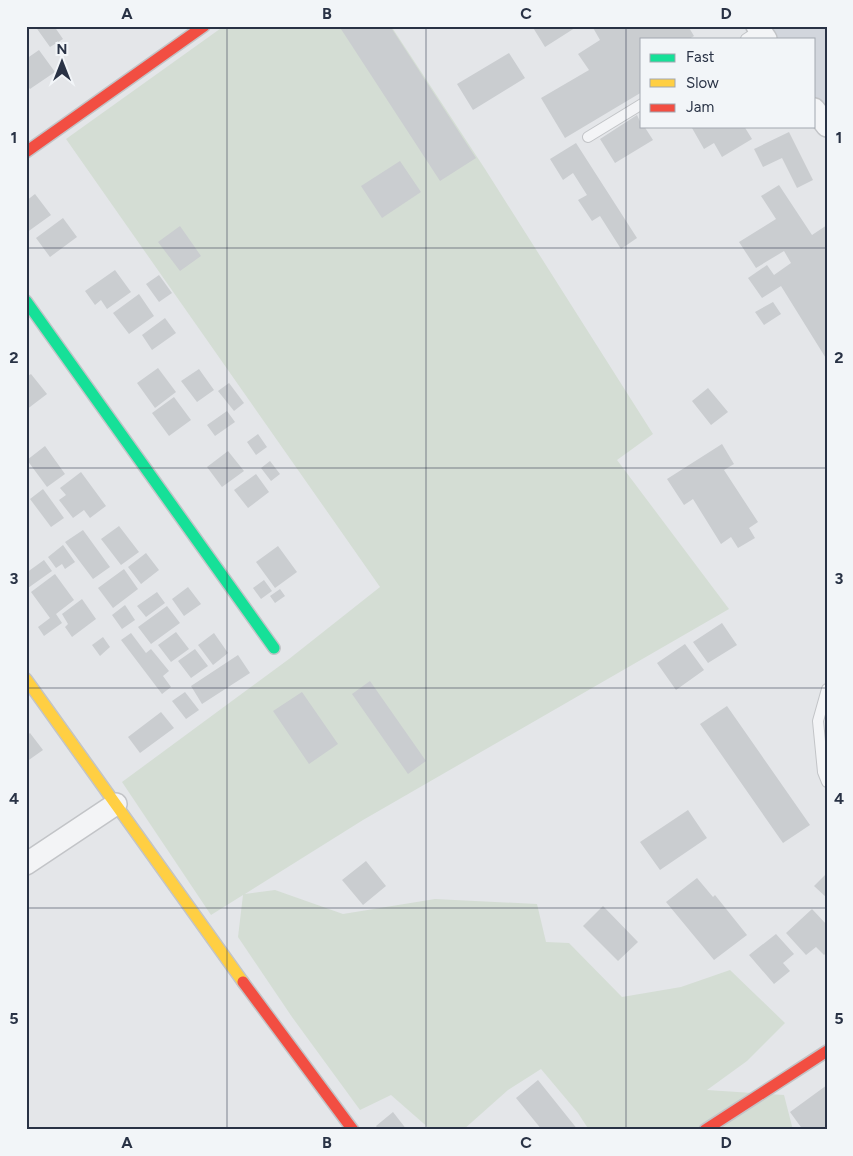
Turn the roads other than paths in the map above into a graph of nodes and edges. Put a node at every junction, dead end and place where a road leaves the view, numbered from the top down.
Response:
1 (204, 26) edge
2 (640, 105) edge
3 (816, 111) edge
4 (827, 126) edge
5 (588, 137) dead end
6 (26, 152) edge
7 (26, 301) edge
8 (274, 648) dead end
9 (26, 680) edge
10 (827, 688) edge
11 (827, 782) edge
12 (116, 804) junction
13 (26, 864) edge
14 (827, 1051) edge
15 (353, 1130) edge
16 (705, 1130) edge

1 - 6 street
2 - 5 lane
3 - 4 street
7 - 8 street
9 - 12 street
10 - 11 lane
12 - 13 street
12 - 15 street
14 - 16 street

